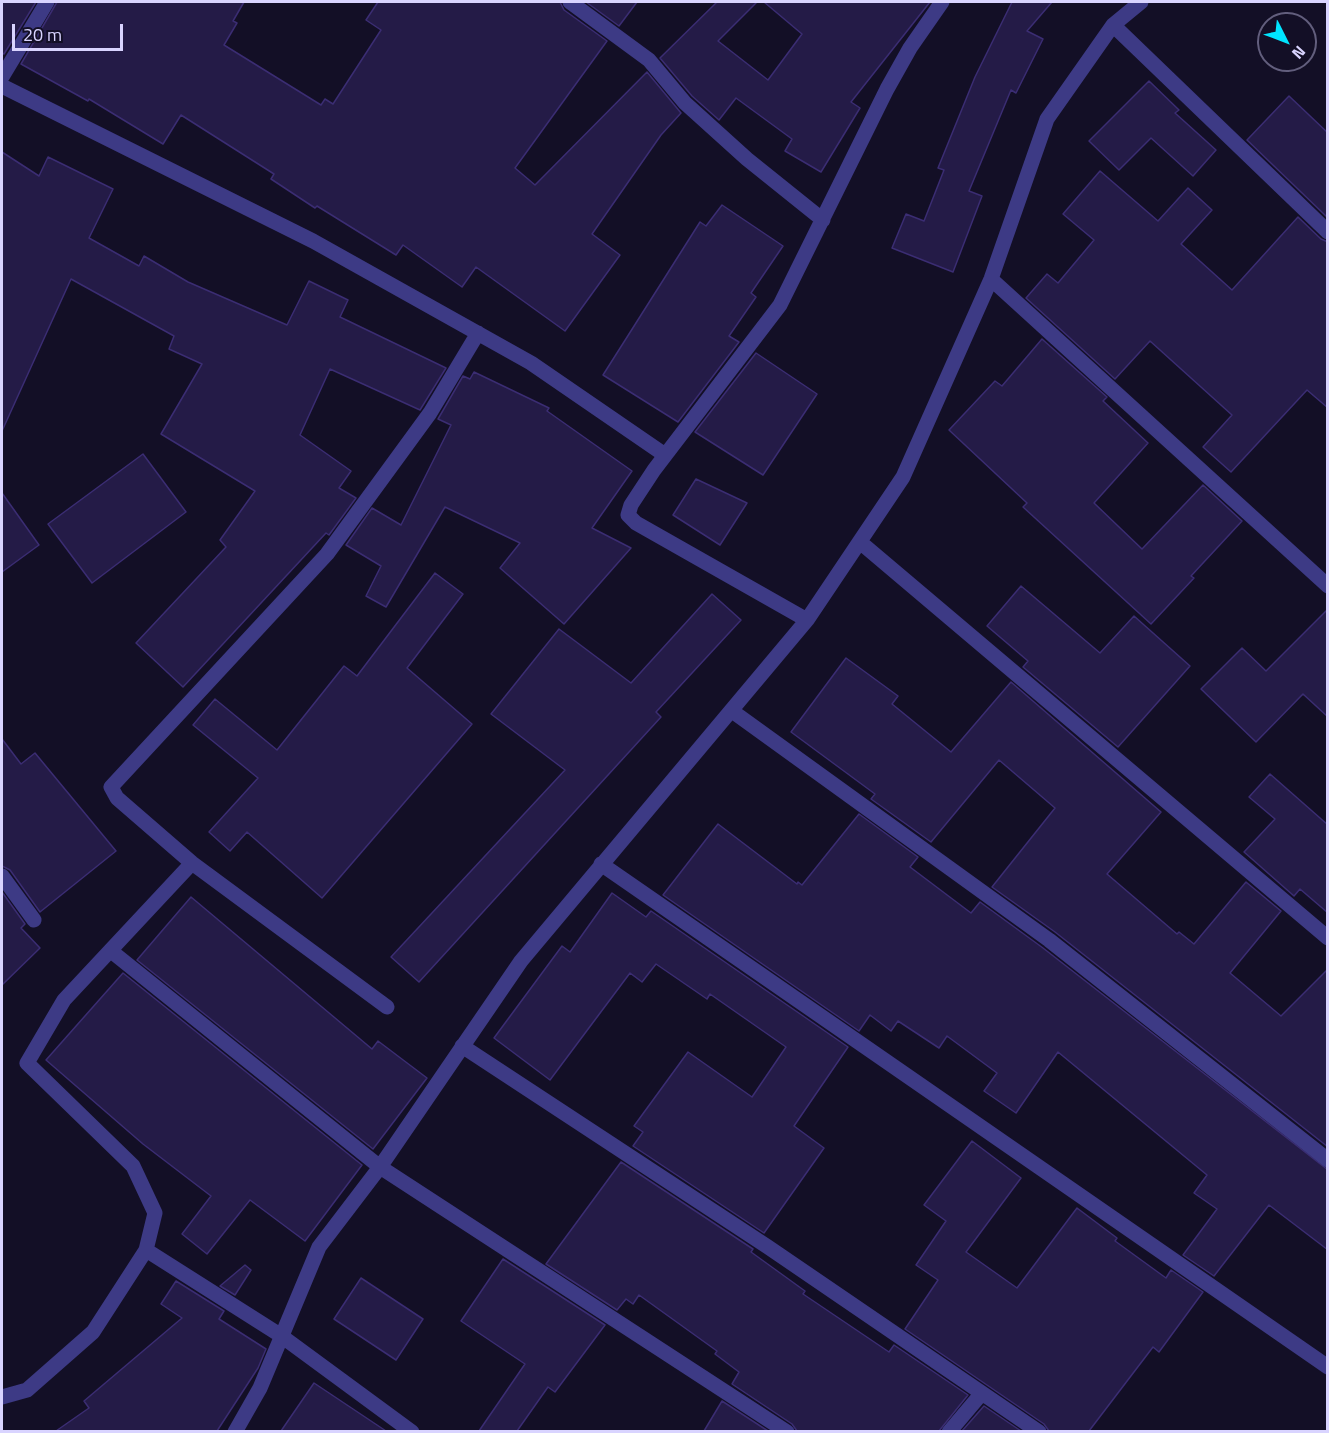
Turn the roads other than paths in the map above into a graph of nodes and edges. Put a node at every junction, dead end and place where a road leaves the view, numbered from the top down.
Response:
1 (47, 2) edge
2 (570, 2) edge
3 (942, 2) edge
4 (1141, 2) edge
5 (1113, 25) junction
6 (2, 77) edge
7 (2, 86) edge
8 (823, 220) junction
9 (1328, 232) edge
10 (990, 279) junction
11 (478, 333) junction
12 (664, 455) junction
13 (860, 542) junction
14 (1328, 586) edge
15 (807, 620) junction
16 (732, 711) junction
17 (192, 863) junction
18 (601, 864) junction
19 (2, 876) edge
20 (34, 920) dead end
21 (1328, 938) edge
22 (111, 951) junction
23 (387, 1007) dead end
24 (462, 1046) junction
25 (1328, 1160) edge
26 (380, 1167) junction
27 (146, 1250) junction
28 (280, 1335) junction
29 (1328, 1367) edge
30 (982, 1393) junction
31 (2, 1397) edge
32 (235, 1431) edge
33 (412, 1431) edge
34 (787, 1431) edge
35 (949, 1431) edge
36 (1039, 1431) edge

1 - 6 street
2 - 8 street
3 - 8 street
4 - 5 street
5 - 9 street
5 - 10 street
7 - 11 street
8 - 12 street
10 - 13 street
10 - 14 street
11 - 12 street
11 - 17 street
12 - 15 street
13 - 15 street
13 - 21 street
15 - 16 street
16 - 18 street
16 - 25 street
17 - 22 street
17 - 23 street
18 - 24 street
18 - 29 street
19 - 20 street
22 - 26 street
22 - 27 street
24 - 26 street
24 - 30 street
26 - 28 street
26 - 34 street
27 - 28 street
27 - 31 street
28 - 32 street
28 - 33 street
30 - 35 street
30 - 36 street

